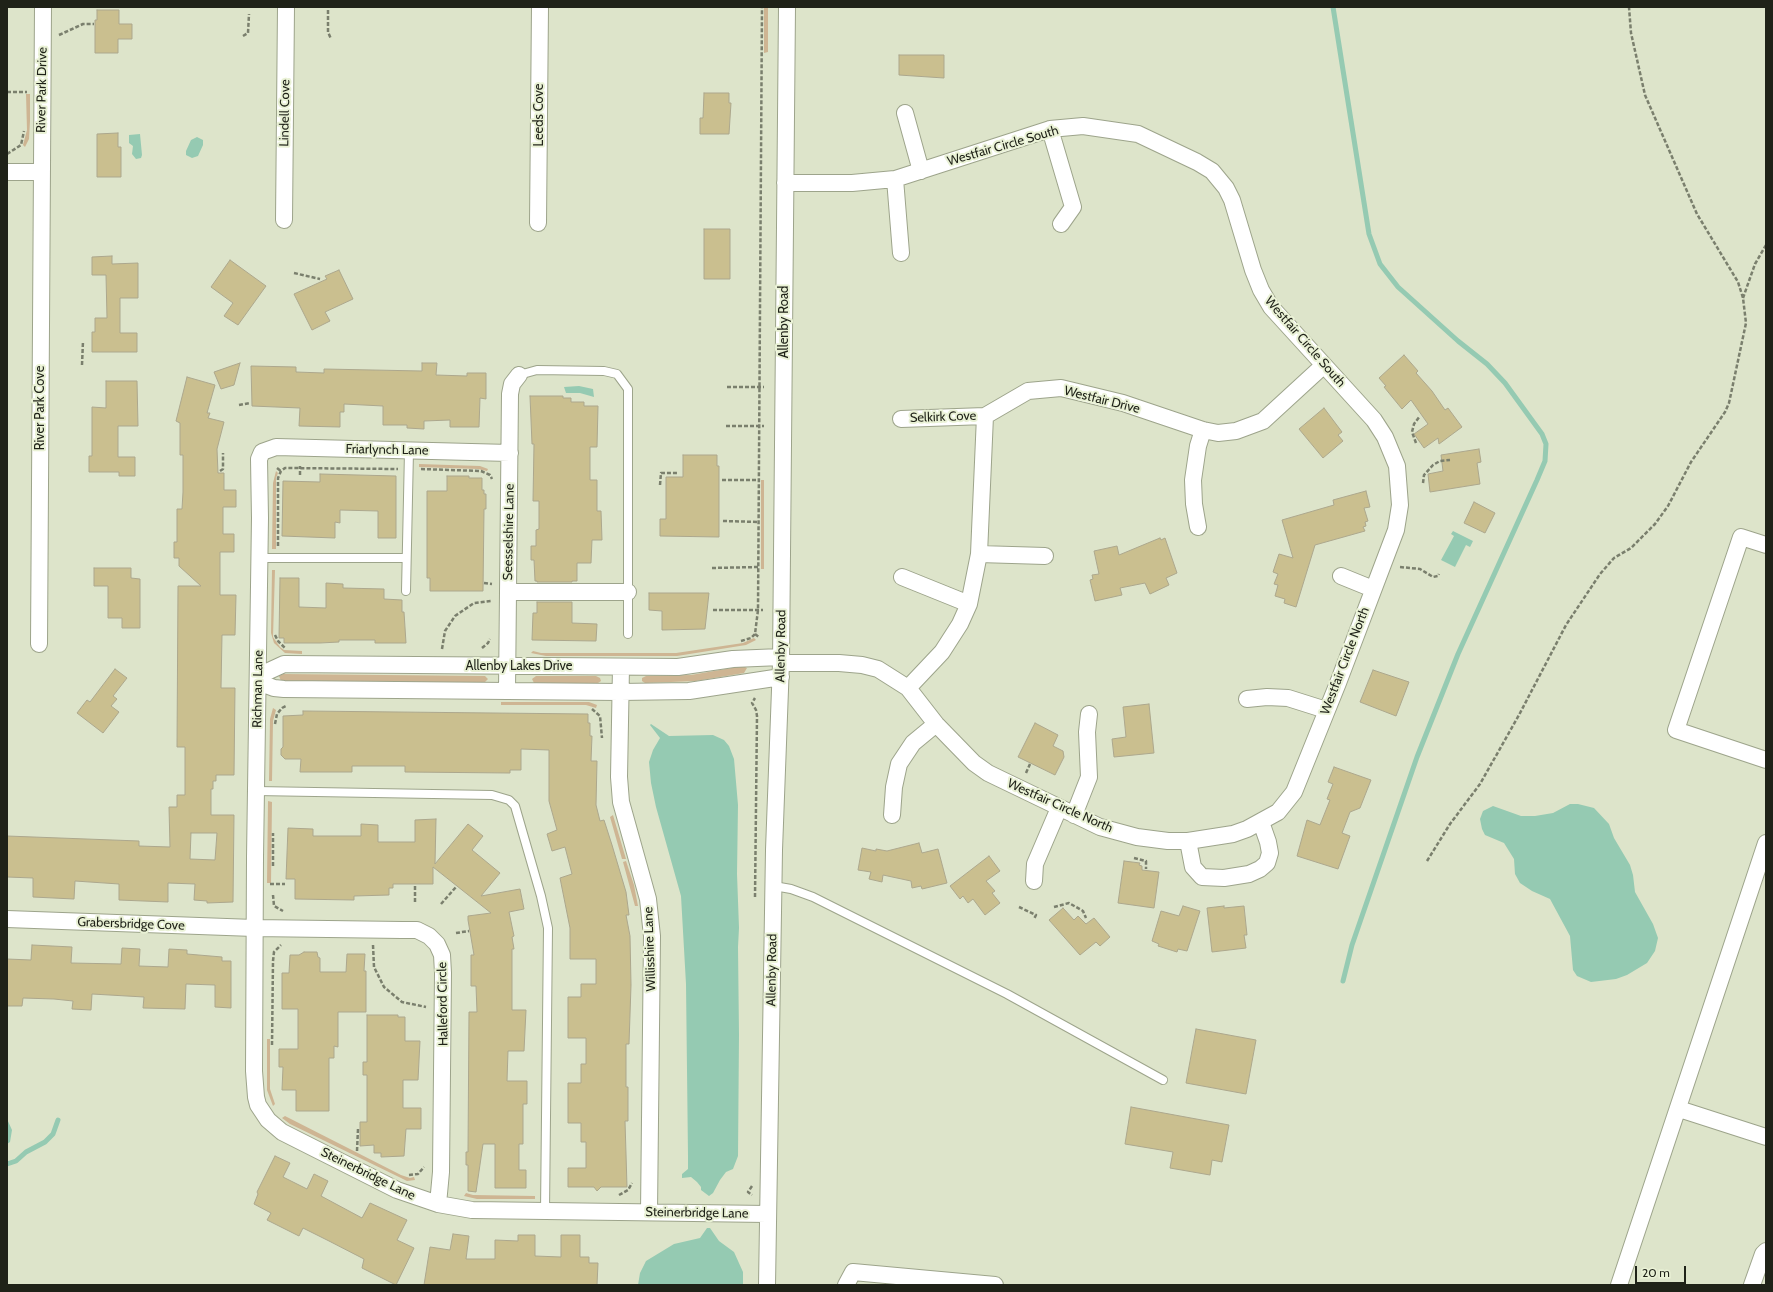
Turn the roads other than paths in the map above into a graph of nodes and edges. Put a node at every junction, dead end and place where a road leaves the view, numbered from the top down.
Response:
1 (42, 7) edge
2 (286, 7) edge
3 (540, 7) edge
4 (787, 7) edge
5 (905, 113) dead end
6 (1050, 129) junction
7 (921, 171) junction
8 (7, 172) edge
9 (40, 172) junction
10 (895, 179) junction
11 (785, 183) junction
12 (284, 220) dead end
13 (538, 223) dead end
14 (1061, 224) dead end
15 (901, 253) dead end
16 (1324, 365) junction
17 (519, 375) joint
18 (985, 416) junction
19 (901, 419) dead end
20 (1202, 430) junction
21 (265, 451) joint
22 (409, 451) junction
23 (510, 453) junction
24 (1198, 527) dead end
25 (1766, 546) edge
26 (979, 554) junction
27 (1044, 556) dead end
28 (259, 558) junction
29 (406, 558) junction
30 (1342, 576) dead end
31 (902, 577) dead end
32 (1373, 589) junction
33 (406, 591) dead end
34 (508, 592) junction
35 (628, 592) junction
36 (969, 604) junction
37 (628, 634) dead end
38 (39, 644) dead end
39 (507, 666) junction
40 (621, 666) junction
41 (781, 666) junction
42 (258, 679) junction
43 (908, 688) junction
44 (507, 691) junction
45 (620, 692) junction
46 (1247, 699) dead end
47 (1326, 710) junction
48 (1089, 714) dead end
49 (936, 724) junction
50 (1766, 760) edge
51 (256, 791) junction
52 (1066, 812) junction
53 (892, 815) dead end
54 (1261, 822) junction
55 (1188, 841) junction
56 (1766, 843) edge
57 (1034, 881) dead end
58 (774, 886) junction
59 (7, 919) edge
60 (254, 928) junction
61 (1163, 1080) dead end
62 (1678, 1109) junction
63 (1766, 1137) edge
64 (438, 1204) junction
65 (545, 1211) junction
66 (650, 1212) junction
67 (767, 1214) junction
68 (1766, 1251) edge
69 (767, 1285) edge
70 (846, 1285) edge
71 (995, 1285) edge
72 (1619, 1285) edge
73 (1752, 1285) edge

1 - 9 street, River Park Drive
2 - 12 street, Lindell Cove
3 - 13 street, Leeds Cove
4 - 11 street, Allenby Road
5 - 7 street
6 - 7 street, Westfair Circle South
6 - 14 street
6 - 16 street, Westfair Circle South
7 - 10 street, Westfair Circle South
8 - 9 street
9 - 38 street, River Park Cove
10 - 11 street, Westfair Circle South
10 - 15 street
11 - 41 street, Allenby Road
16 - 20 street, Westfair Drive
16 - 32 street, Westfair Circle South
17 - 23 street, Seesselshire Lane
17 - 35 lane
18 - 19 street, Selkirk Cove
18 - 20 street, Westfair Drive
18 - 26 street
20 - 24 street
21 - 22 street, Friarlynch Lane
21 - 28 street, Richman Lane
22 - 23 street, Friarlynch Lane
22 - 29 lane
23 - 34 street, Seesselshire Lane
25 - 50 street
26 - 27 street
26 - 36 street
28 - 29 lane
28 - 42 street, Richman Lane
29 - 33 lane
30 - 32 street
31 - 36 street
32 - 47 street, Westfair Circle North
34 - 35 street
34 - 39 street, Seesselshire Lane
35 - 37 lane
36 - 43 street
39 - 40 street, Allenby Lakes Drive
39 - 42 street, Allenby Lakes Drive
39 - 44 street, Seesselshire Lane
40 - 41 street, Allenby Lakes Drive
40 - 45 street, Willisshire Lane
41 - 43 street, Westfair Circle North
41 - 45 street, Allenby Lakes Drive
41 - 58 street, Allenby Road
42 - 44 street, Allenby Lakes Drive
42 - 51 street, Richman Lane
43 - 49 street, Westfair Circle North
44 - 45 street, Allenby Lakes Drive
45 - 66 street, Willisshire Lane
46 - 47 street
47 - 54 street, Westfair Circle North
48 - 52 street
49 - 52 street, Westfair Circle North
49 - 53 street
51 - 60 street, Richman Lane
51 - 65 lane
52 - 55 street, Westfair Circle North
52 - 57 street
54 - 55 street, Westfair Circle North
54 - 55 street
56 - 62 street
58 - 61 lane
58 - 67 street, Allenby Road
59 - 60 street, Grabersbridge Cove
60 - 64 street, Steinerbridge Lane
60 - 64 street, Halleford Circle
62 - 63 street
62 - 72 street
64 - 65 street, Steinerbridge Lane
65 - 66 street, Steinerbridge Lane
66 - 67 street, Steinerbridge Lane
67 - 69 street, Allenby Road
68 - 73 street
70 - 71 street

